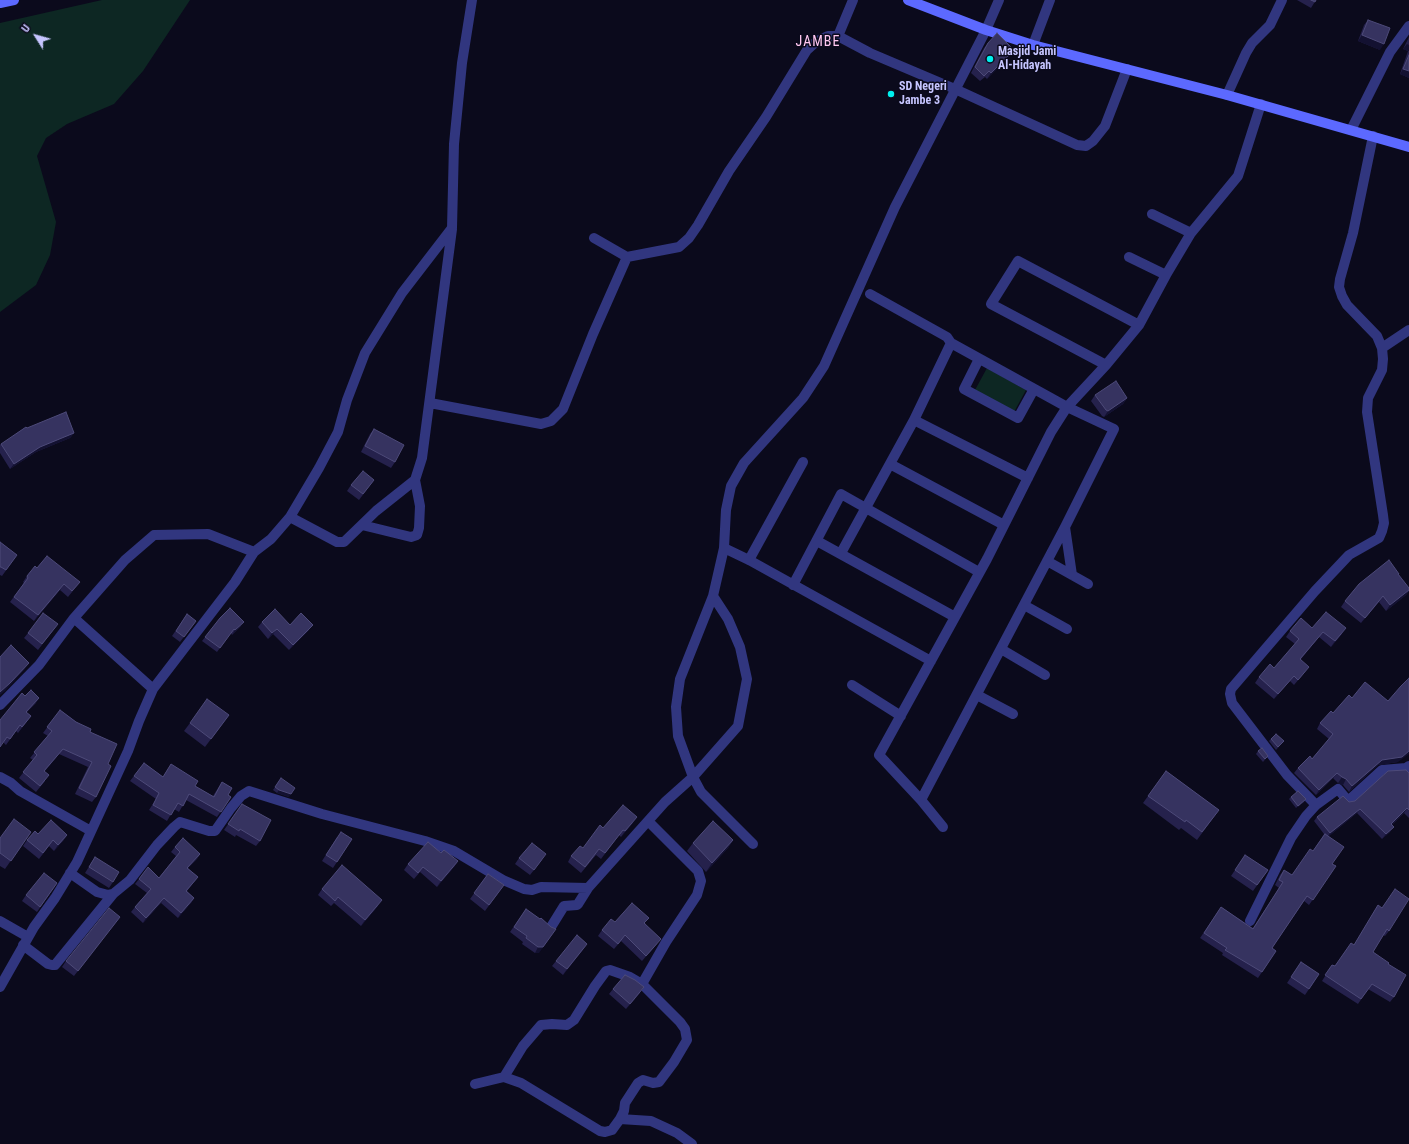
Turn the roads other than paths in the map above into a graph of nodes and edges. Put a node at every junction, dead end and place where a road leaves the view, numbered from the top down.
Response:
1 (14, 0) edge
2 (472, 0) edge
3 (853, 0) edge
4 (908, 0) edge
5 (999, 0) edge
6 (1050, 0) edge
7 (1282, 0) edge
8 (0, 3) edge
9 (1409, 26) edge
10 (986, 30) junction
11 (838, 36) junction
12 (1032, 45) junction
13 (1127, 69) junction
14 (955, 89) junction
15 (1227, 95) junction
16 (1261, 104) junction
17 (1351, 130) junction
18 (1373, 136) junction
19 (1409, 147) edge
20 (1152, 214) dead end
21 (452, 228) junction
22 (1191, 233) junction
23 (594, 238) dead end
24 (627, 257) junction
25 (1129, 257) dead end
26 (1166, 275) junction
27 (870, 294) dead end
28 (1139, 325) junction
29 (1409, 330) edge
30 (951, 343) junction
31 (1382, 348) junction
32 (979, 359) junction
33 (1106, 365) junction
34 (1034, 389) junction
35 (430, 403) junction
36 (1067, 406) junction
37 (914, 420) junction
38 (803, 462) dead end
39 (890, 464) junction
40 (1028, 478) junction
41 (415, 480) junction
42 (866, 508) junction
43 (290, 517) junction
44 (362, 524) junction
45 (1004, 525) junction
46 (1065, 527) junction
47 (817, 540) junction
48 (724, 548) junction
49 (254, 552) junction
50 (841, 553) junction
51 (749, 560) junction
52 (1047, 561) junction
53 (979, 572) junction
54 (1072, 575) junction
55 (1088, 584) dead end
56 (793, 585) junction
57 (713, 596) junction
58 (1024, 605) junction
59 (955, 617) junction
60 (74, 618) junction
61 (1067, 629) dead end
62 (1000, 649) junction
63 (931, 661) junction
64 (1045, 675) dead end
65 (852, 685) dead end
66 (153, 689) junction
67 (977, 695) junction
68 (0, 705) edge
69 (1013, 714) dead end
70 (901, 716) junction
71 (1409, 766) edge
72 (0, 777) edge
73 (693, 777) junction
74 (921, 800) junction
75 (1316, 805) junction
76 (649, 822) junction
77 (943, 827) dead end
78 (91, 831) junction
79 (753, 844) dead end
80 (70, 873) junction
81 (588, 888) junction
82 (113, 894) junction
83 (0, 921) edge
84 (1250, 921) dead end
85 (551, 927) edge
86 (26, 941) junction
87 (642, 984) junction
88 (0, 987) edge
89 (504, 1077) junction
90 (475, 1084) dead end
91 (620, 1119) junction
92 (692, 1144) edge

1 - 8 street
2 - 21 street
3 - 11 street
4 - 10 street
5 - 10 street
6 - 12 street
7 - 15 street
9 - 17 street
10 - 12 street
10 - 14 street
11 - 14 street
11 - 24 street
12 - 13 street
13 - 14 street
13 - 15 street
14 - 48 street
15 - 16 street
16 - 17 street
16 - 22 street
17 - 18 street
18 - 19 street
18 - 31 street
20 - 22 street
21 - 35 street
21 - 43 street
22 - 26 street
23 - 24 street
24 - 35 street
25 - 26 street
26 - 28 street
27 - 30 street
28 - 33 street
28 - 33 street
29 - 31 street
30 - 32 street
30 - 37 street
31 - 75 street
32 - 34 street
32 - 34 street
33 - 36 street
34 - 36 street
35 - 41 street
36 - 40 street
36 - 46 street
37 - 39 street
37 - 40 street
38 - 51 street
39 - 42 street
39 - 45 street
40 - 45 street
41 - 44 street
41 - 44 street
42 - 47 street
42 - 50 street
42 - 53 street
43 - 44 street
43 - 49 street
45 - 53 street
46 - 52 street
46 - 54 street
47 - 50 street
47 - 56 street
48 - 51 street
48 - 57 street
49 - 60 street
49 - 66 street
50 - 59 street
51 - 56 street
52 - 54 street
52 - 58 street
53 - 59 street
54 - 55 street
56 - 63 street
57 - 73 street
57 - 73 street
58 - 61 street
58 - 62 street
59 - 63 street
60 - 66 street
60 - 68 street
62 - 64 street
62 - 67 street
63 - 70 street
65 - 70 street
66 - 78 street
67 - 69 street
67 - 74 street
70 - 74 street
71 - 75 street
72 - 78 street
73 - 76 street
73 - 79 street
74 - 77 street
75 - 84 street
76 - 81 street
76 - 87 street
78 - 80 street
80 - 82 street
80 - 86 street
81 - 82 street
81 - 85 street
82 - 86 street
83 - 86 street
86 - 88 street
87 - 89 street
87 - 91 street
89 - 90 street
89 - 91 street
91 - 92 street

